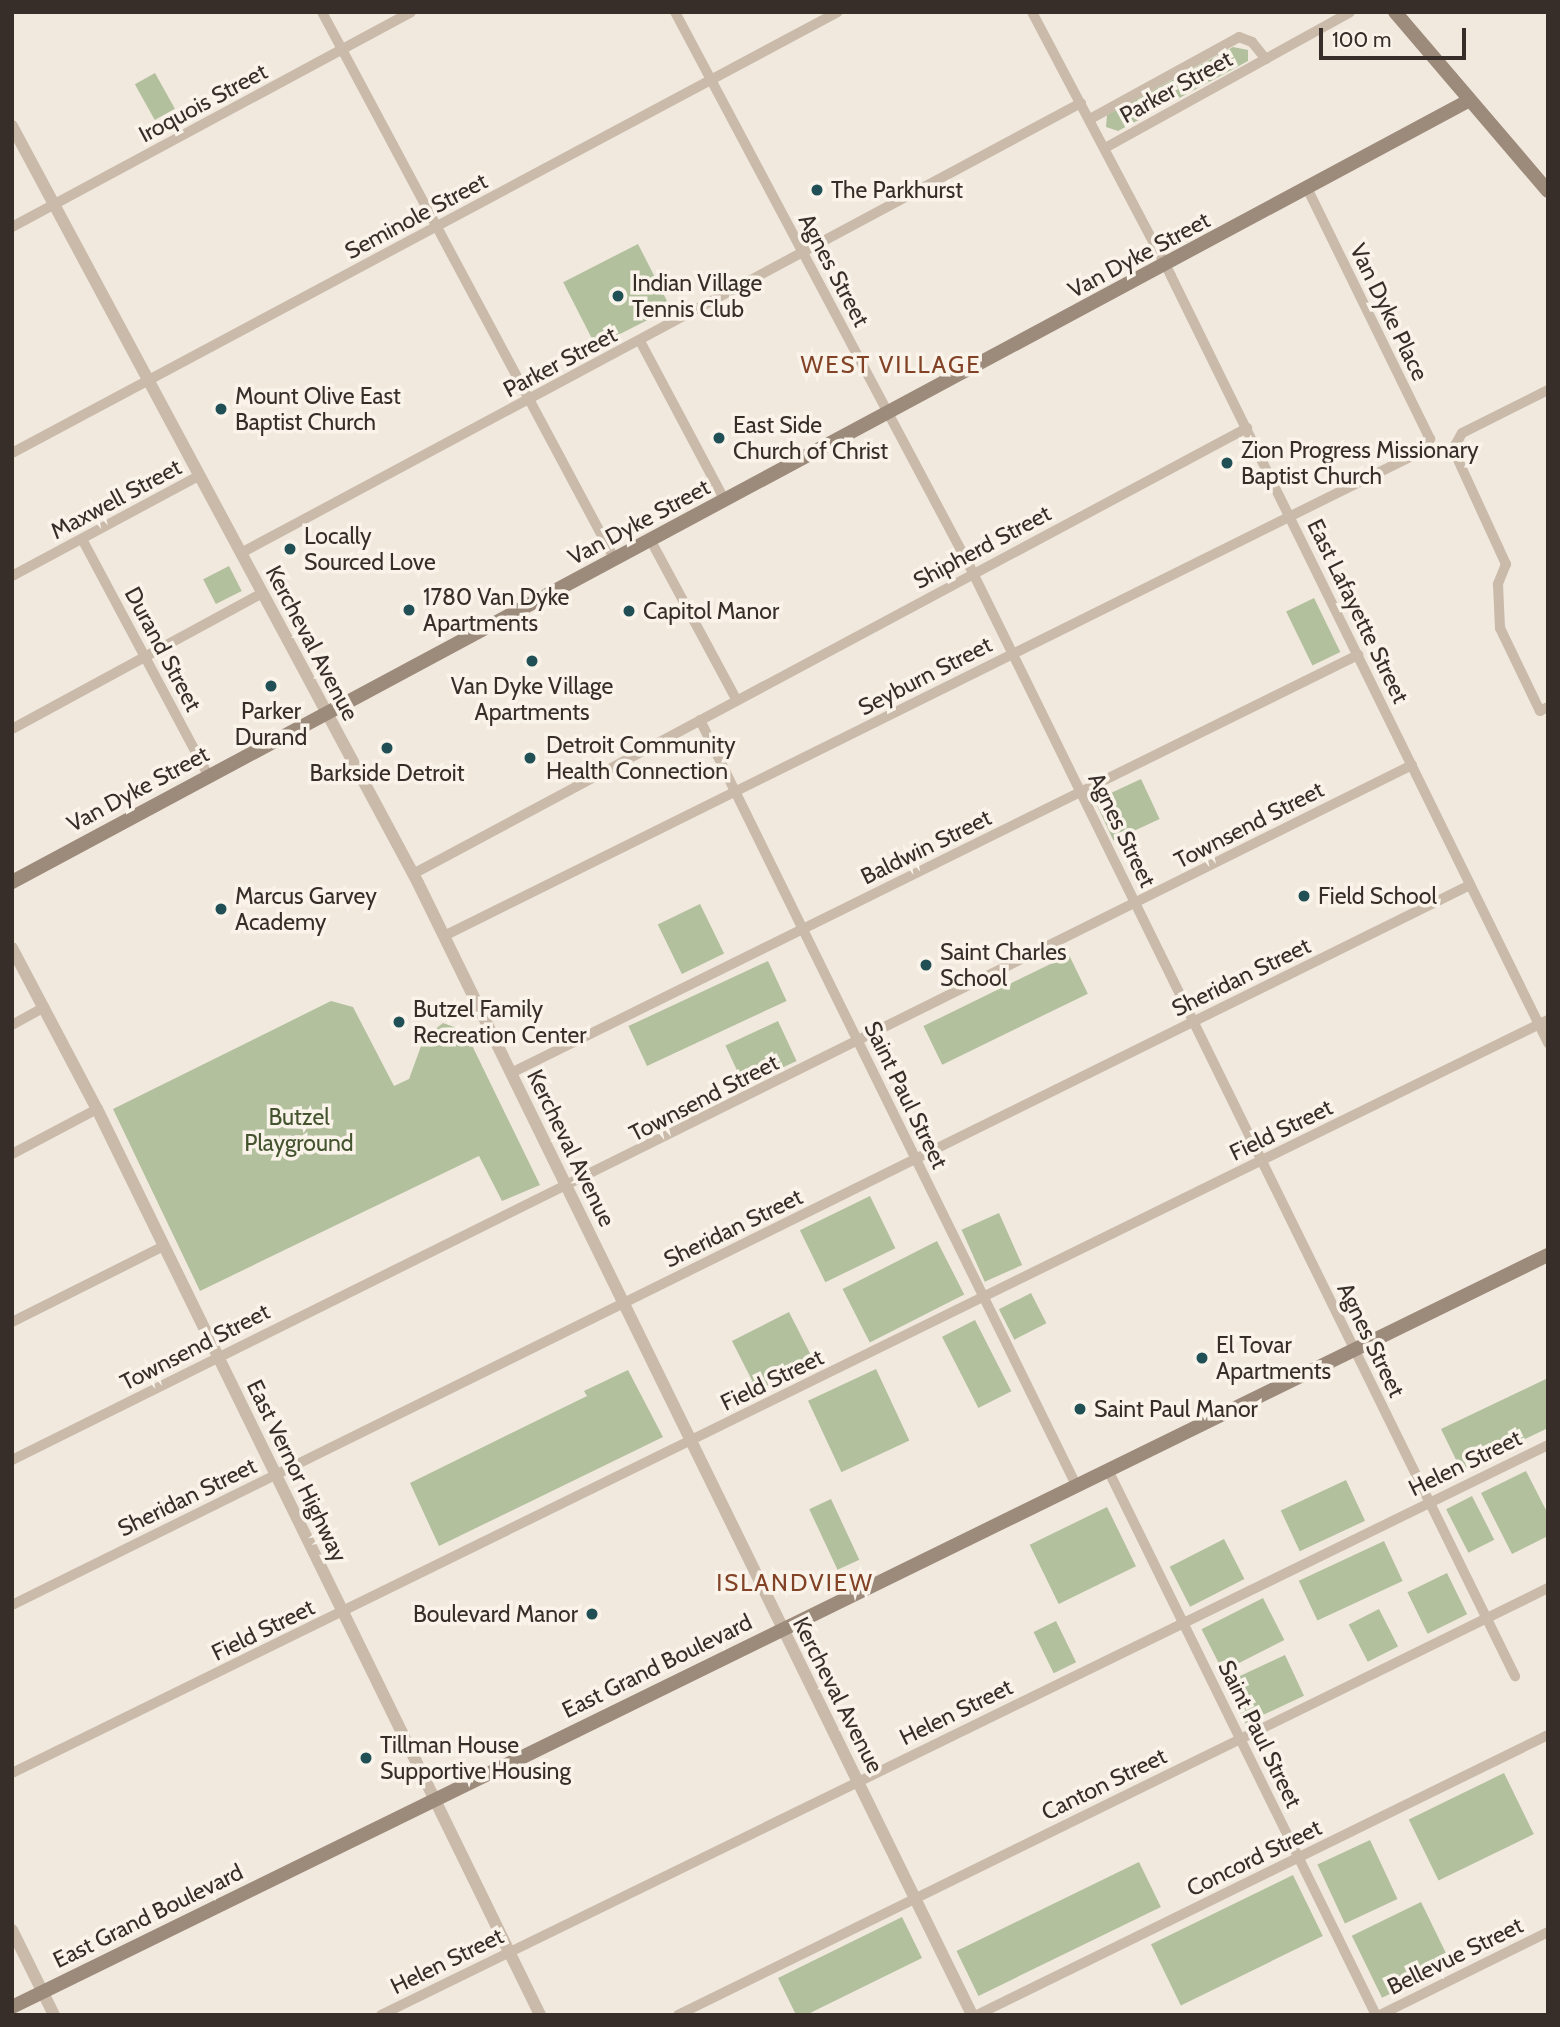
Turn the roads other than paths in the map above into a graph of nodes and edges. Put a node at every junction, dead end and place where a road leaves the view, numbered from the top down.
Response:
1 (322, 12) edge
2 (411, 12) edge
3 (675, 12) edge
4 (838, 12) edge
5 (1032, 12) edge
6 (1350, 12) edge
7 (1395, 12) edge
8 (342, 49) junction
9 (1266, 59) junction
10 (711, 80) junction
11 (1470, 100) junction
12 (1081, 103) junction
13 (1090, 119) junction
14 (12, 126) edge
15 (1105, 148) junction
16 (1308, 190) junction
17 (1548, 191) edge
18 (55, 204) junction
19 (437, 226) junction
20 (12, 227) edge
21 (803, 253) junction
22 (1166, 266) junction
23 (639, 341) junction
24 (150, 380) junction
25 (1548, 390) edge
26 (530, 400) junction
27 (889, 414) junction
28 (1247, 428) junction
29 (1424, 450) joint
30 (12, 453) edge
31 (200, 475) junction
32 (725, 501) junction
33 (1290, 517) junction
34 (82, 539) junction
35 (651, 541) junction
36 (241, 553) junction
37 (615, 560) junction
38 (973, 573) junction
39 (12, 576) edge
40 (263, 593) junction
41 (1013, 653) junction
42 (1358, 655) junction
43 (146, 659) junction
44 (736, 699) junction
45 (1544, 709) edge
46 (325, 714) junction
47 (700, 720) junction
48 (12, 729) edge
49 (1412, 765) junction
50 (209, 777) junction
51 (1082, 792) junction
52 (736, 793) junction
53 (413, 874) junction
54 (12, 882) edge
55 (1470, 885) junction
56 (1136, 903) junction
57 (803, 930) junction
58 (444, 936) junction
59 (12, 948) edge
60 (44, 1007) junction
61 (1194, 1022) junction
62 (1543, 1022) edge
63 (12, 1024) edge
64 (858, 1042) junction
65 (1548, 1043) edge
66 (511, 1073) junction
67 (97, 1109) junction
68 (12, 1154) edge
69 (916, 1159) junction
70 (1262, 1160) junction
71 (567, 1186) junction
72 (164, 1247) junction
73 (1548, 1255) edge
74 (984, 1297) junction
75 (622, 1301) junction
76 (12, 1322) edge
77 (1354, 1350) junction
78 (217, 1356) junction
79 (691, 1441) junction
80 (1548, 1444) edge
81 (12, 1460) edge
82 (1109, 1472) junction
83 (275, 1475) junction
84 (1077, 1487) junction
85 (1429, 1503) junction
86 (1548, 1588) edge
87 (12, 1605) edge
88 (343, 1612) junction
89 (1486, 1619) junction
90 (1184, 1622) junction
91 (781, 1630) junction
92 (1514, 1676) dead end
93 (1548, 1735) edge
94 (1241, 1739) junction
95 (12, 1773) edge
96 (858, 1781) junction
97 (435, 1801) junction
98 (1299, 1857) junction
99 (915, 1898) junction
100 (12, 1930) edge
101 (1548, 1932) edge
102 (509, 1952) junction
103 (43, 1993) junction
104 (12, 2007) edge
105 (54, 2015) edge
106 (381, 2015) edge
107 (540, 2015) edge
108 (678, 2015) edge
109 (974, 2015) edge
110 (1378, 2015) edge

1 - 8 street
2 - 8 street, Iroquois Street
3 - 10 street, Agnes Street
4 - 10 street, Seminole Street
5 - 12 street, East Lafayette Street
6 - 9 street, Parker Street
7 - 11 main road
8 - 18 street, Iroquois Street
8 - 19 street
9 - 13 street, Parker Street
9 - 15 street, Parker Street
10 - 19 street, Seminole Street
10 - 21 street, Agnes Street
11 - 16 main road, Van Dyke Street
11 - 17 main road
12 - 13 street, East Lafayette Street
12 - 21 street, Parker Street
13 - 15 street, East Lafayette Street
14 - 18 street, Kercheval Avenue
15 - 22 street, East Lafayette Street
16 - 22 main road, Van Dyke Street
16 - 29 street, Van Dyke Place
18 - 20 street, Iroquois Street
18 - 24 street, Kercheval Avenue
19 - 24 street, Seminole Street
19 - 26 street
21 - 23 street, Parker Street
21 - 27 street, Agnes Street
22 - 27 main road, Van Dyke Street
22 - 28 street, East Lafayette Street
23 - 26 street, Parker Street
23 - 32 street
24 - 30 street, Seminole Street
24 - 31 street, Kercheval Avenue
25 - 45 street
26 - 36 street, Parker Street
26 - 37 street
27 - 32 main road, Van Dyke Street
27 - 38 street, Agnes Street
28 - 33 street, East Lafayette Street
28 - 38 street, Shipherd Street
29 - 33 street, Seyburn Street
31 - 34 street, Maxwell Street
31 - 36 street, Kercheval Avenue
32 - 35 main road, Van Dyke Street
33 - 41 street, Seyburn Street
33 - 42 street, East Lafayette Street
34 - 39 street, Maxwell Street
34 - 43 street, Durand Street
35 - 37 main road, Van Dyke Street
35 - 44 street
36 - 40 street, Kercheval Avenue
37 - 46 main road, Van Dyke Street
38 - 41 street, Agnes Street
38 - 44 street, Shipherd Street
40 - 43 street
40 - 46 street, Kercheval Avenue
41 - 51 street, Agnes Street
41 - 52 street, Seyburn Street
42 - 49 street, East Lafayette Street
42 - 51 street, Baldwin Street
43 - 48 street
43 - 50 street, Durand Street
44 - 47 street, Shipherd Street
46 - 50 main road, Van Dyke Street
46 - 53 street, Kercheval Avenue
47 - 52 street, Saint Paul Street
47 - 53 street
49 - 55 street, East Lafayette Street
49 - 56 street, Townsend Street
50 - 54 main road, Van Dyke Street
51 - 56 street, Agnes Street
51 - 57 street, Baldwin Street
52 - 57 street, Saint Paul Street
52 - 58 street, Seyburn Street
53 - 58 street, Kercheval Avenue
55 - 61 street, Sheridan Street
55 - 62 street, East Lafayette Street
56 - 61 street, Agnes Street
56 - 64 street, Townsend Street
57 - 64 street, Saint Paul Street
57 - 66 street, Baldwin Street
58 - 66 street, Kercheval Avenue
59 - 60 street, East Vernor Highway
60 - 63 street
60 - 67 street, East Vernor Highway
61 - 69 street, Sheridan Street
61 - 70 street, Agnes Street
62 - 65 street, East Lafayette Street
62 - 70 street, Field Street
64 - 69 street, Saint Paul Street
64 - 71 street, Townsend Street
66 - 71 street, Kercheval Avenue
67 - 68 street
67 - 72 street, East Vernor Highway
69 - 74 street, Saint Paul Street
69 - 75 street, Sheridan Street
70 - 74 street, Field Street
70 - 77 street, Agnes Street
71 - 75 street, Kercheval Avenue
71 - 78 street, Townsend Street
72 - 76 street
72 - 78 street, East Vernor Highway
73 - 77 main road, East Grand Boulevard
74 - 79 street, Field Street
74 - 84 street, Saint Paul Street
75 - 79 street, Kercheval Avenue
75 - 83 street, Sheridan Street
77 - 82 main road, East Grand Boulevard
77 - 85 street, Agnes Street
78 - 81 street, Townsend Street
78 - 83 street, East Vernor Highway
79 - 88 street, Field Street
79 - 91 street, Kercheval Avenue
80 - 85 street, Helen Street
82 - 84 main road, East Grand Boulevard
82 - 90 street, Saint Paul Street
83 - 87 street, Sheridan Street
83 - 88 street, East Vernor Highway
84 - 91 main road, East Grand Boulevard
85 - 89 street, Agnes Street
85 - 90 street, Helen Street
86 - 89 street, Canton Street
88 - 95 street, Field Street
88 - 97 street, East Vernor Highway
89 - 92 street, Agnes Street
89 - 94 street, Canton Street
90 - 94 street, Saint Paul Street
90 - 96 street, Helen Street
91 - 96 street, Kercheval Avenue
91 - 97 main road, East Grand Boulevard
93 - 98 street, Concord Street
94 - 98 street, Saint Paul Street
94 - 99 street, Canton Street
96 - 99 street, Kercheval Avenue
96 - 102 street, Helen Street
97 - 102 street, East Vernor Highway
97 - 103 main road, East Grand Boulevard
98 - 109 street, Concord Street
98 - 110 street, Saint Paul Street
99 - 108 street, Canton Street
99 - 109 street, Kercheval Avenue
100 - 103 street
101 - 110 street, Bellevue Street
102 - 106 street, Helen Street
102 - 107 street, East Vernor Highway
103 - 104 main road, East Grand Boulevard
103 - 105 street

